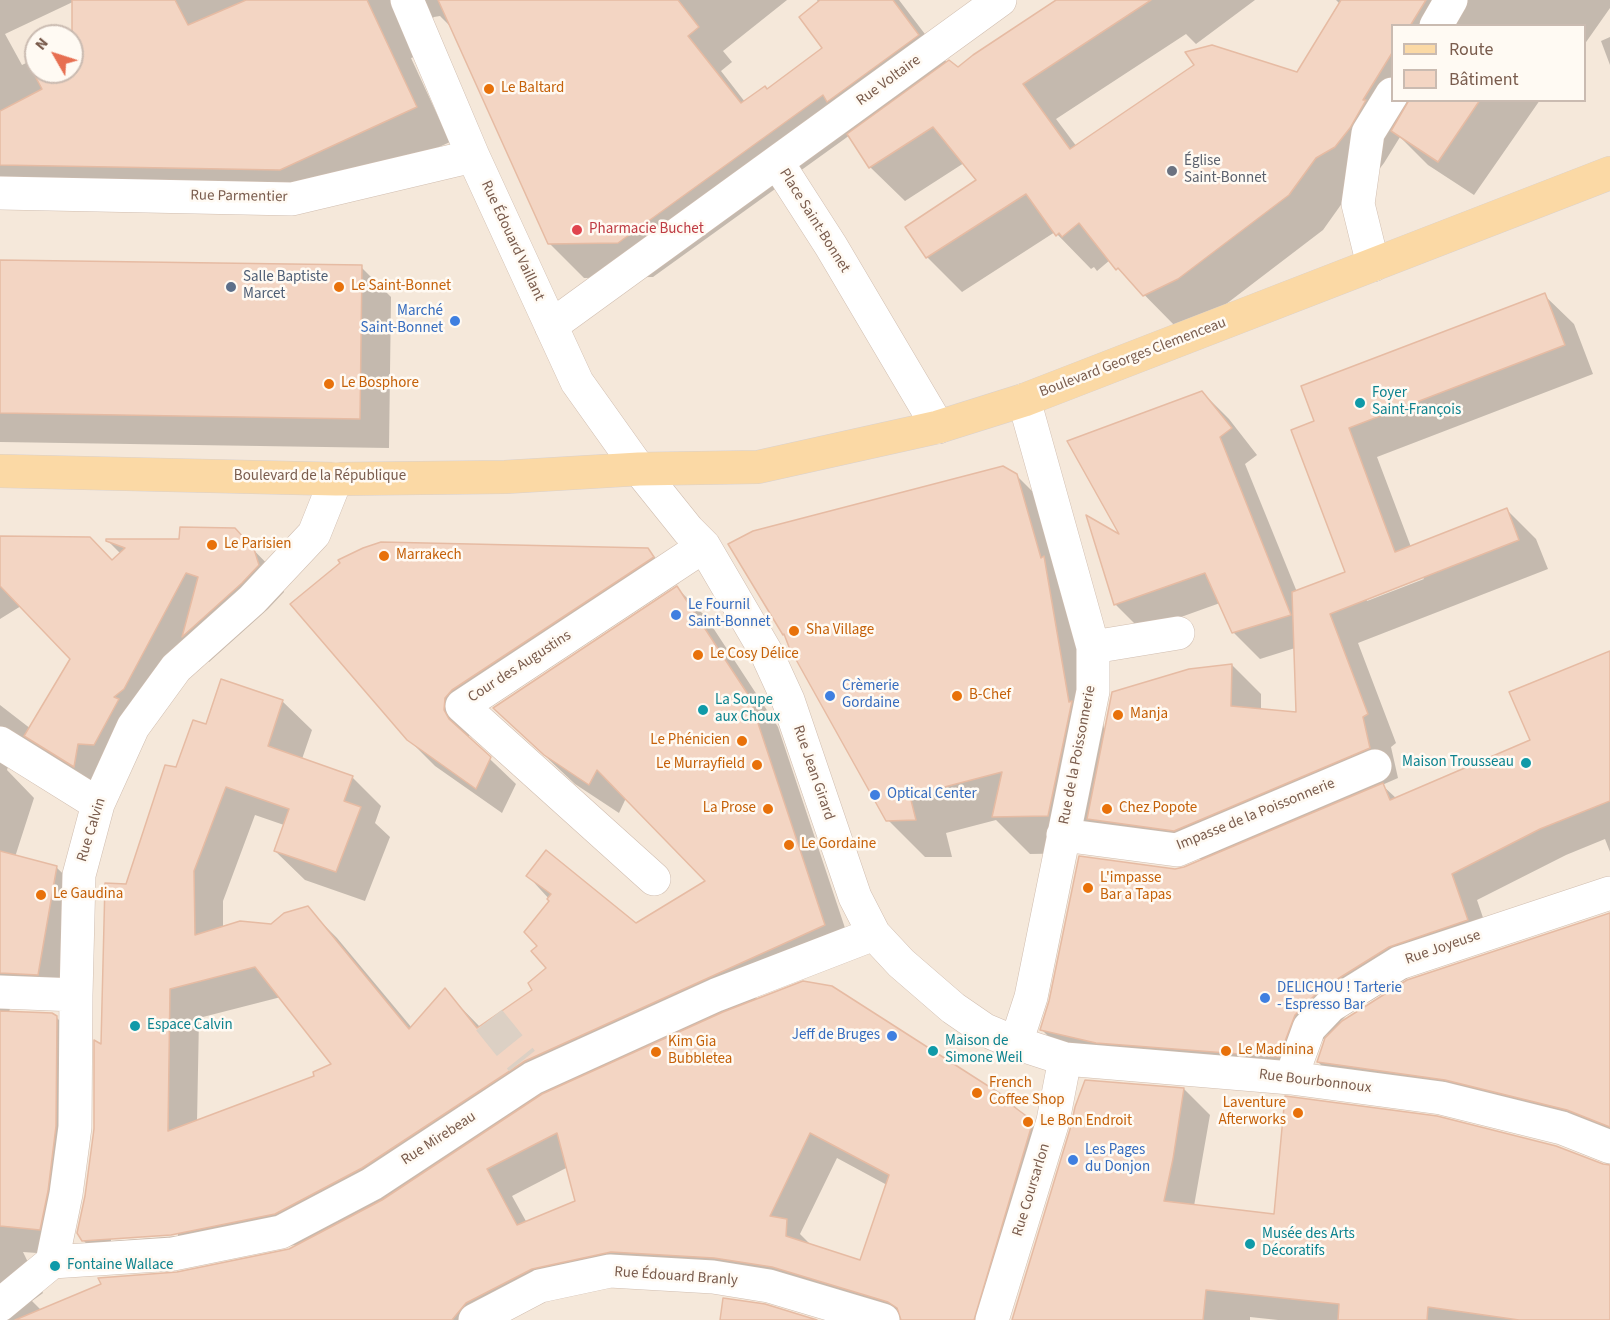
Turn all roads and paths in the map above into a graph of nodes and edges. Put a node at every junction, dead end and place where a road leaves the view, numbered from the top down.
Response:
1 (407, 0) edge
2 (1000, 0) edge
3 (1451, 0) edge
4 (1437, 24) edge
5 (1391, 96) edge
6 (473, 156) junction
7 (777, 162) junction
8 (1610, 173) edge
9 (0, 193) edge
10 (1373, 265) junction
11 (551, 326) junction
12 (1024, 400) junction
13 (938, 428) junction
14 (639, 469) junction
15 (0, 471) edge
16 (336, 479) junction
17 (704, 546) junction
18 (1178, 633) dead end
19 (1093, 647) junction
20 (0, 743) edge
21 (1375, 766) dead end
22 (98, 804) junction
23 (1063, 835) junction
24 (654, 879) dead end
25 (1610, 893) edge
26 (874, 934) junction
27 (0, 992) edge
28 (76, 995) junction
29 (1016, 1043) junction
30 (1065, 1059) junction
31 (1290, 1078) junction
32 (1610, 1147) edge
33 (52, 1262) junction
34 (0, 1305) edge
35 (475, 1320) edge
36 (883, 1320) edge
37 (992, 1320) edge

1 - 6 street, Rue Édouard Vaillant
2 - 7 street, Rue Voltaire
3 - 4 street
5 - 10 street
6 - 9 street, Rue Parmentier
6 - 11 street, Rue Édouard Vaillant
7 - 11 street, Place Saint-Bonnet
7 - 13 street, Place Saint-Bonnet
8 - 10 main road, Boulevard Georges Clemenceau
10 - 12 main road, Boulevard Georges Clemenceau
11 - 14 street, Rue Édouard Vaillant
12 - 13 main road, Boulevard Georges Clemenceau
12 - 19 street, Rue de la Poissonnerie
13 - 14 main road, Boulevard Georges Clemenceau
14 - 16 main road, Boulevard de la République
14 - 17 street, Rue Jean Girard
15 - 16 main road, Boulevard de la République
16 - 22 street, Rue Calvin
17 - 24 street, Cour des Augustins
17 - 26 street, Rue Jean Girard
18 - 19 street
19 - 23 street, Rue de la Poissonnerie
20 - 22 street
21 - 23 street, Impasse de la Poissonnerie
22 - 28 street, Rue Calvin
23 - 29 street, Rue de la Poissonnerie
25 - 31 street, Rue Joyeuse
26 - 29 street, Rue Jean Girard
26 - 33 street, Rue Mirebeau
27 - 28 street
28 - 33 street, Rue Calvin
29 - 30 street, Rue Bourbonnoux
30 - 31 street, Rue Bourbonnoux
30 - 37 street, Rue Coursarlon
31 - 32 street, Rue Bourbonnoux
33 - 34 street
35 - 36 street, Rue Édouard Branly

